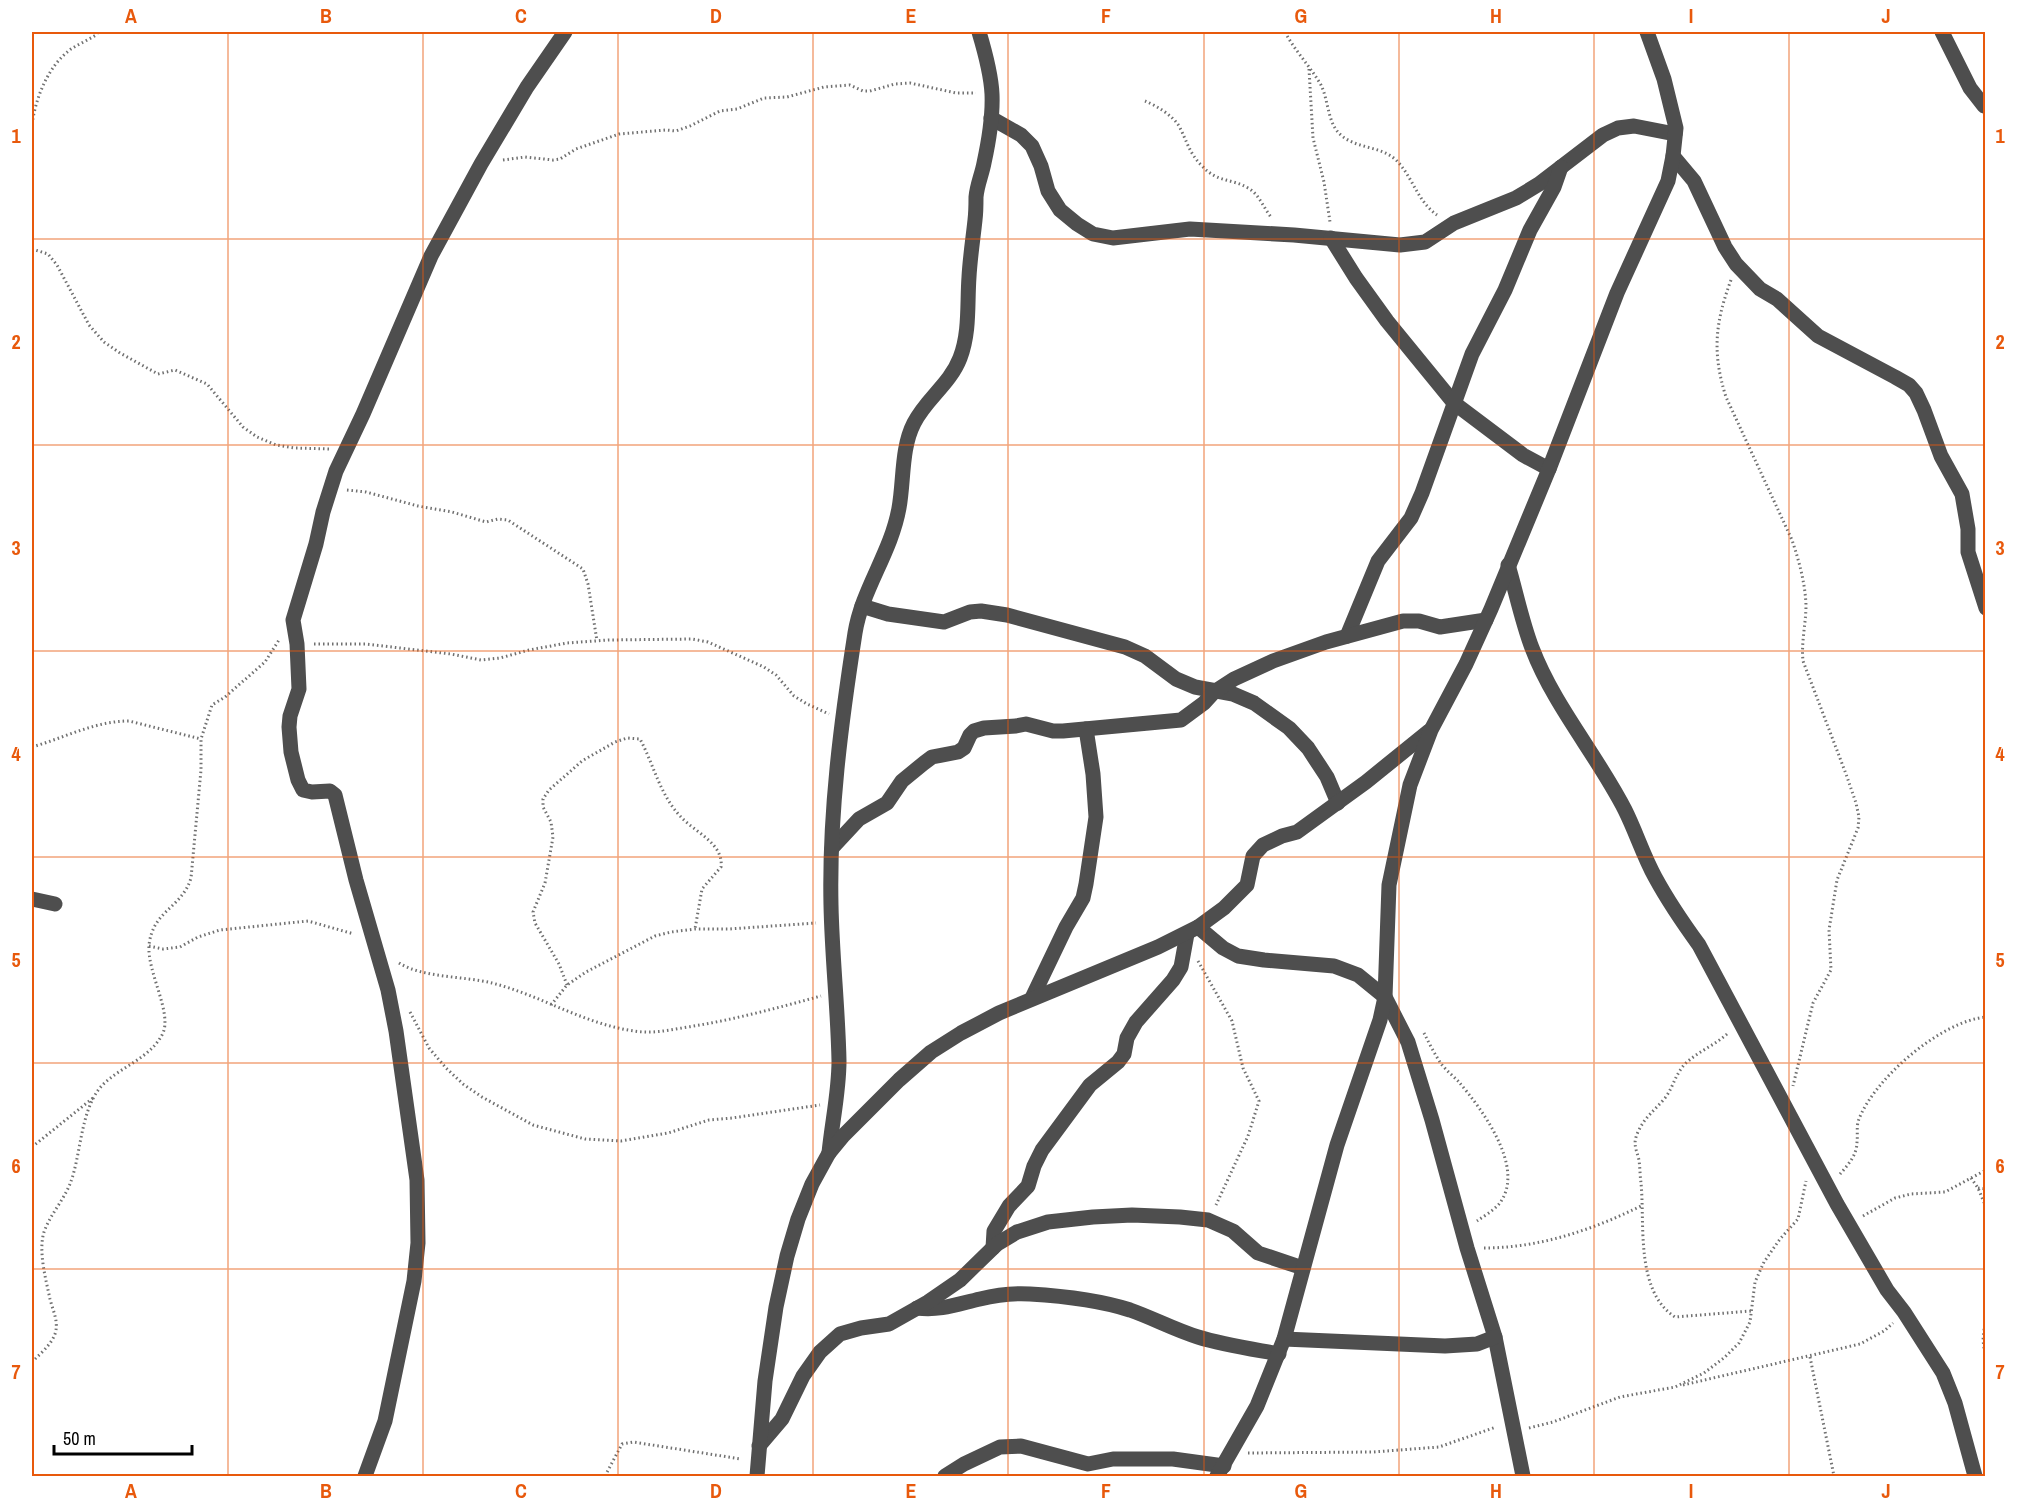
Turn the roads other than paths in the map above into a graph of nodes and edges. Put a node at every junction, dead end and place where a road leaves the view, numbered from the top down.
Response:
1 (565, 32) edge
2 (979, 32) edge
3 (1647, 32) edge
4 (1942, 32) edge
5 (1984, 106) edge
6 (992, 118) junction
7 (1676, 134) junction
8 (1673, 156) junction
9 (1561, 167) junction
10 (1331, 238) junction
11 (1454, 403) junction
12 (1549, 469) junction
13 (1508, 565) junction
14 (862, 606) junction
15 (1986, 608) edge
16 (1486, 620) junction
17 (1347, 636) junction
18 (1214, 692) junction
19 (1086, 729) junction
20 (1431, 730) junction
21 (1338, 803) junction
22 (832, 848) junction
23 (32, 899) edge
24 (55, 904) dead end
25 (1190, 935) junction
26 (1385, 997) junction
27 (1032, 998) junction
28 (829, 1153) junction
29 (993, 1248) junction
30 (1303, 1268) junction
31 (917, 1308) junction
32 (1495, 1337) junction
33 (1282, 1346) junction
34 (758, 1461) edge
35 (1220, 1471) edge
36 (365, 1476) edge
37 (945, 1476) edge
38 (1523, 1476) edge
39 (1975, 1476) edge

1 - 36 street
2 - 6 street
3 - 7 street
4 - 5 street
6 - 10 street
6 - 14 street
7 - 8 street
7 - 9 street
8 - 12 street
8 - 15 street
9 - 10 street
9 - 11 street
10 - 11 street
11 - 12 street
11 - 17 street
12 - 13 street
13 - 16 street
13 - 39 street
14 - 18 street
14 - 22 street
16 - 17 street
16 - 20 street
17 - 18 street
18 - 19 street
18 - 21 street
19 - 22 street
19 - 27 street
20 - 21 street
20 - 26 street
21 - 25 street
22 - 28 street
23 - 24 street
25 - 26 street
25 - 27 street
25 - 29 street
26 - 30 street
26 - 32 street
27 - 28 street
28 - 34 street
29 - 30 street
29 - 31 street
30 - 33 street
31 - 33 street
31 - 34 street
32 - 33 street
32 - 38 street
33 - 35 street
35 - 37 street

